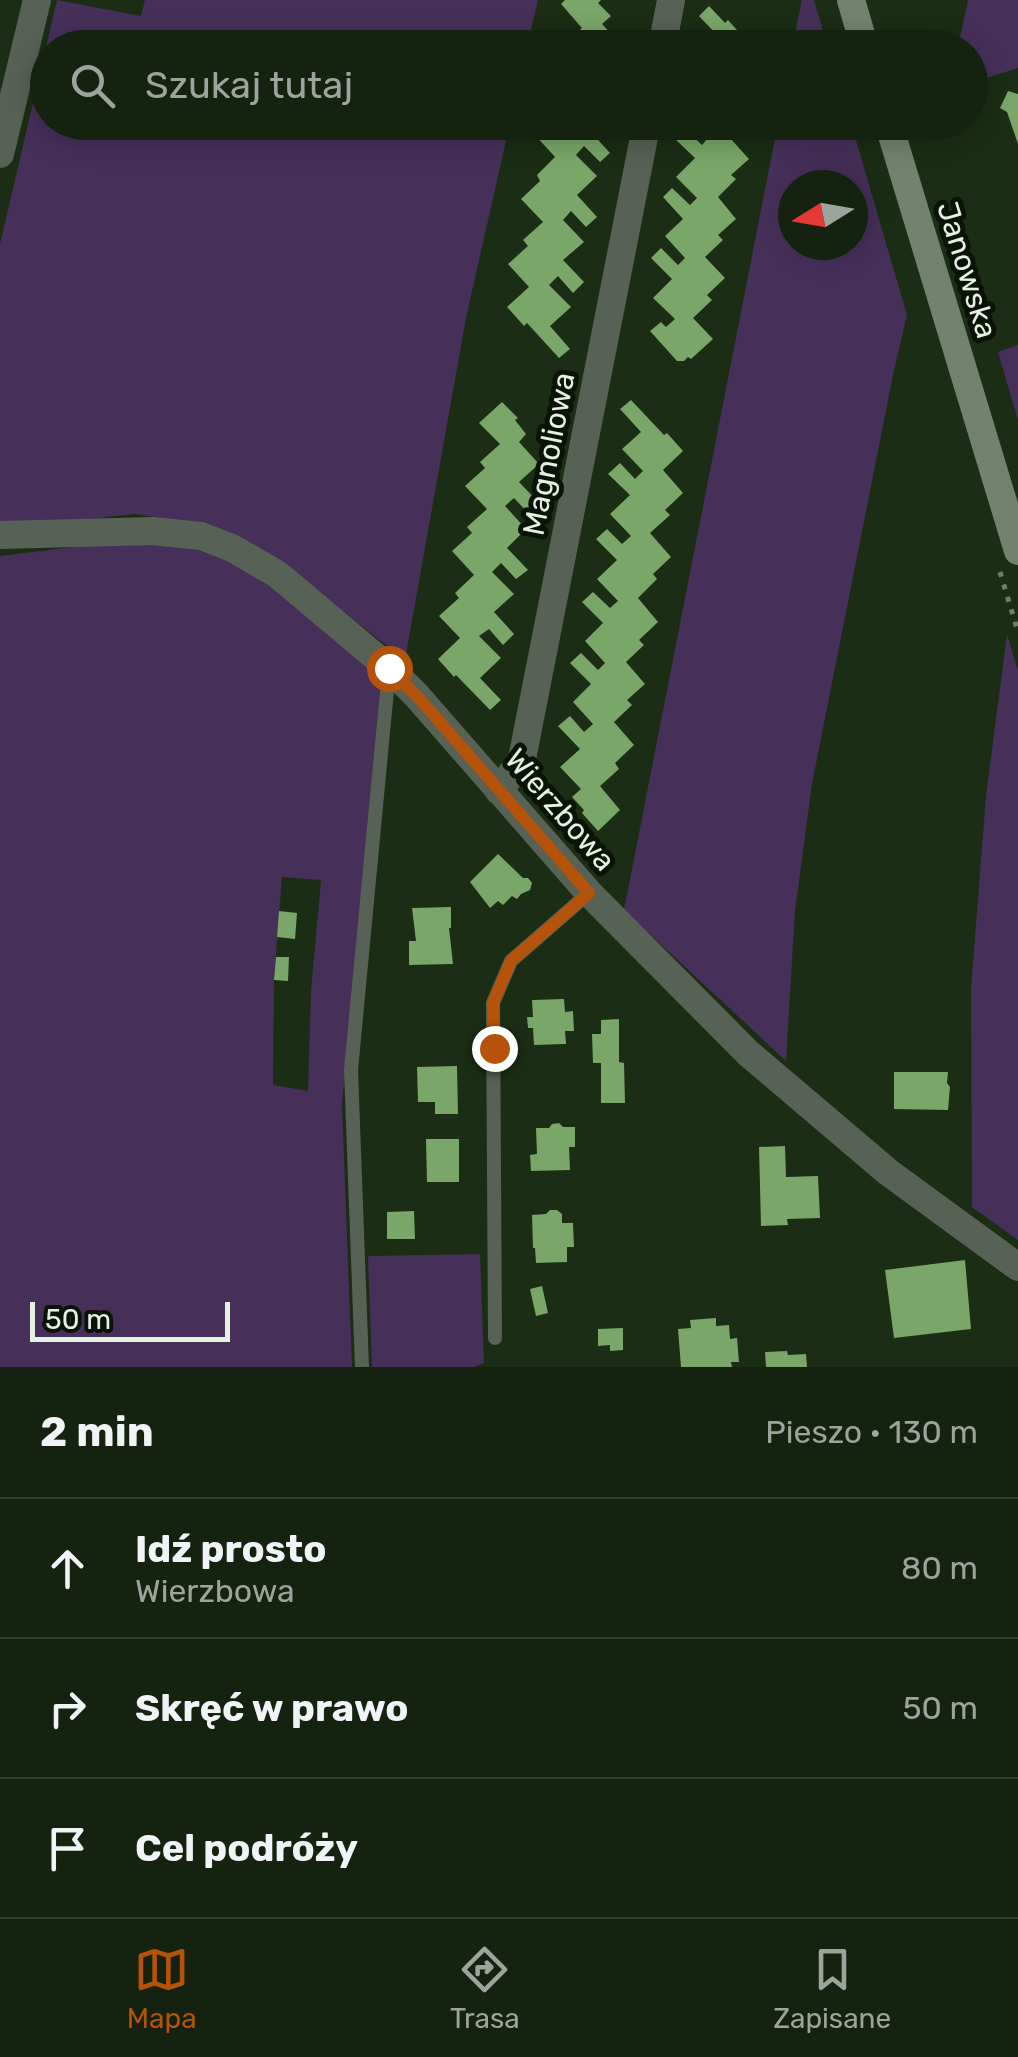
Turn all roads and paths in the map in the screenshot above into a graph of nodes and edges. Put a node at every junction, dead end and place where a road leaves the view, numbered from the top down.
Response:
1 (37, 0) edge
2 (671, 0) edge
3 (851, 0) edge
4 (665, 30) edge
5 (860, 30) edge
6 (643, 140) edge
7 (893, 140) edge
8 (0, 154) edge
9 (0, 536) edge
10 (1018, 551) edge
11 (389, 668) junction
12 (499, 791) junction
13 (589, 893) junction
14 (1018, 1268) edge
15 (495, 1338) dead end
16 (362, 1367) edge

1 - 8 street
2 - 4 street
3 - 5 main road
6 - 12 street, Magnoliowa
7 - 10 main road, Janowska
9 - 11 street, Wierzbowa
11 - 12 street, Wierzbowa
11 - 16 lane
12 - 13 street, Wierzbowa
13 - 14 street, Wierzbowa
13 - 15 lane

